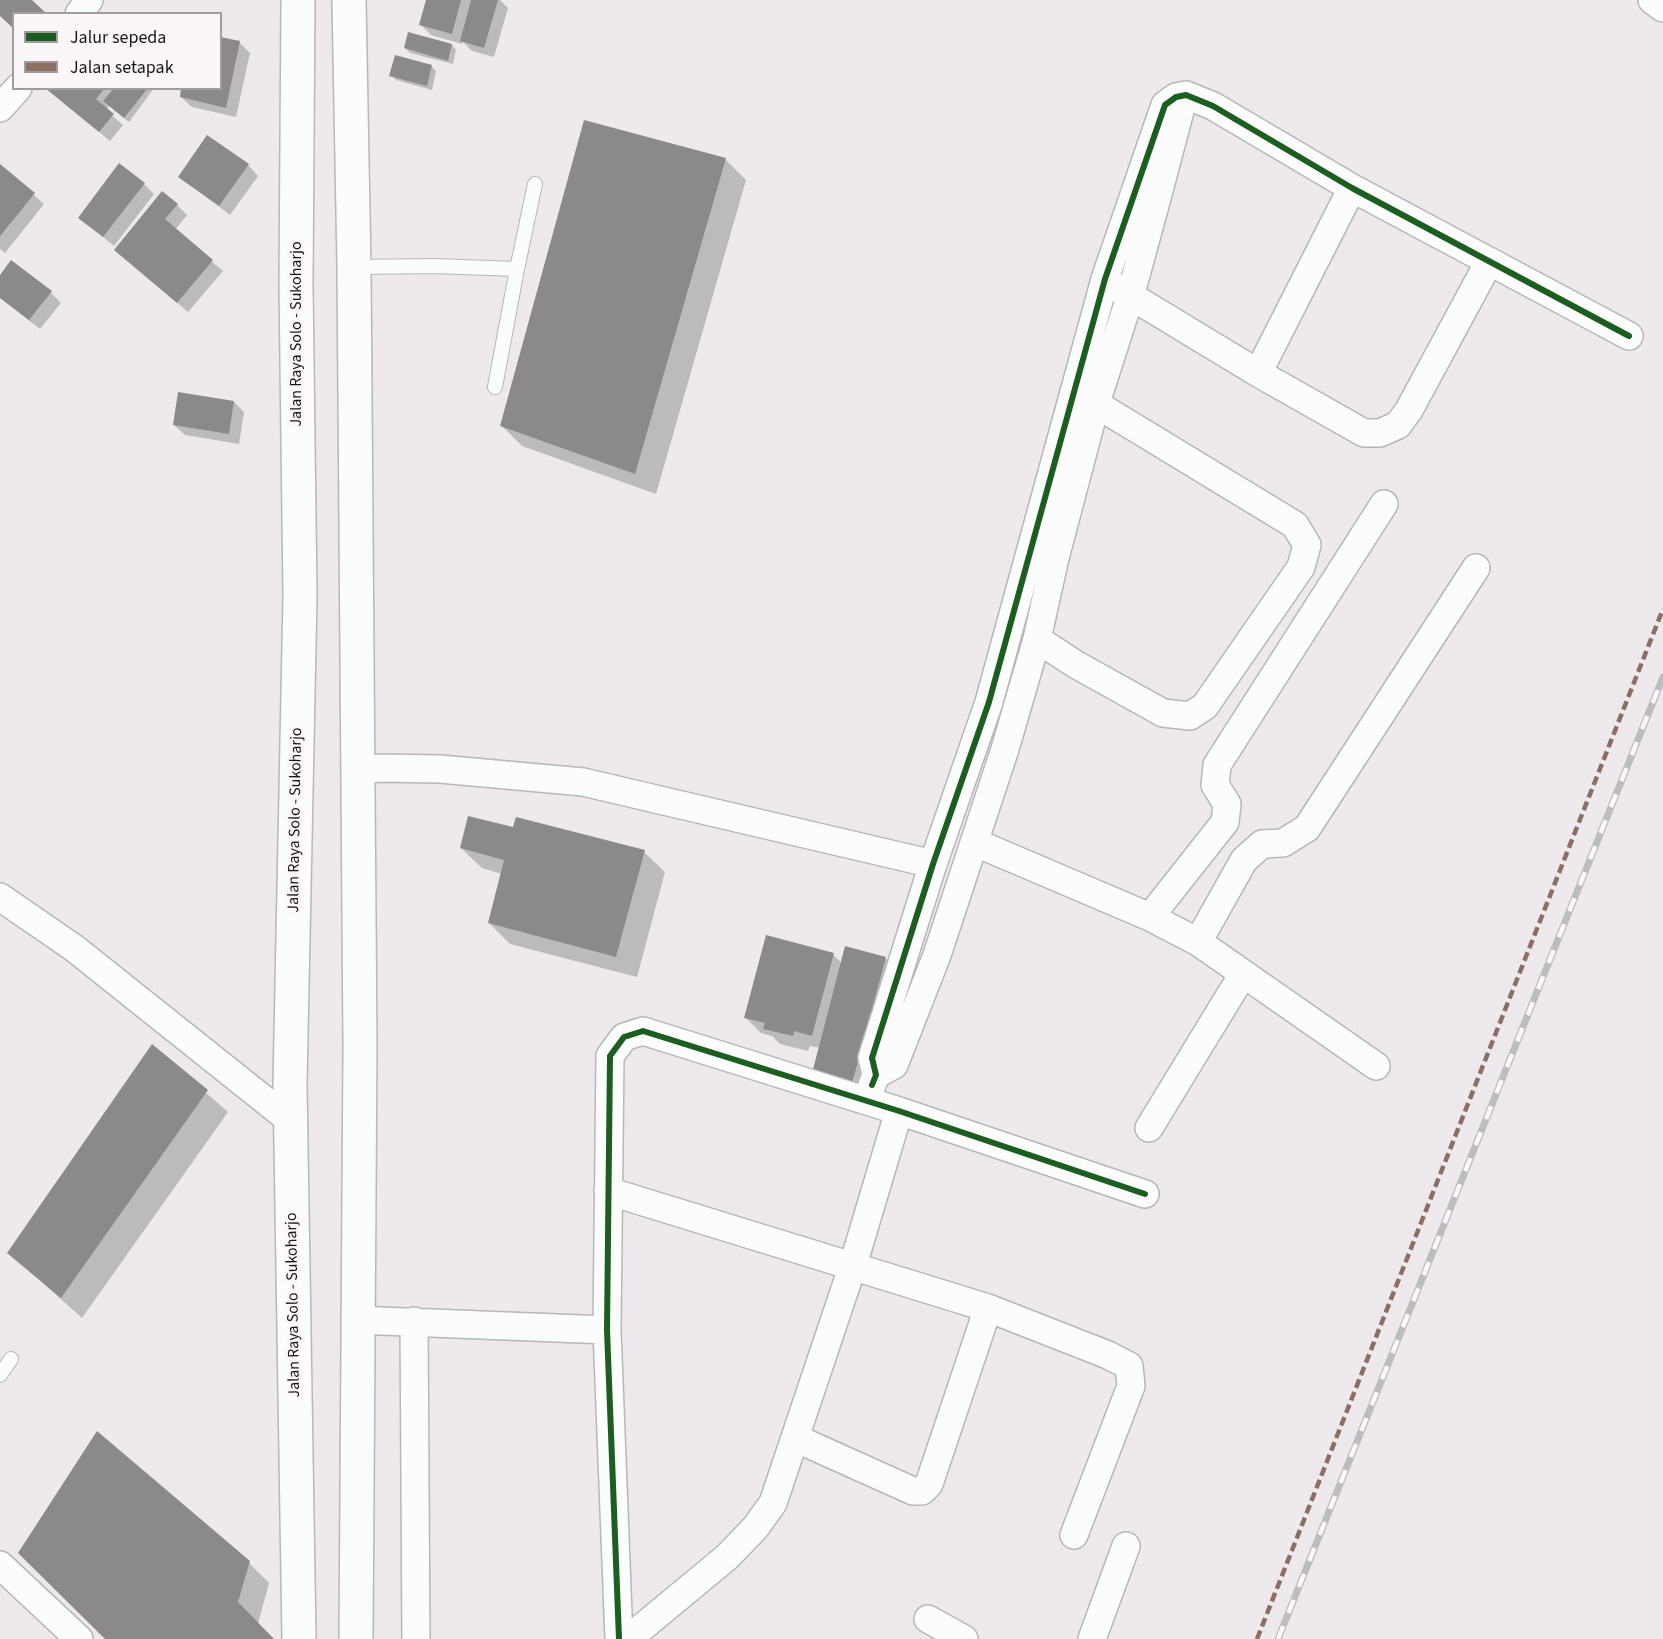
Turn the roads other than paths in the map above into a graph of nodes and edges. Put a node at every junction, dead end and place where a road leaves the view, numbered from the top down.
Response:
1 (293, 0) edge
2 (349, 0) edge
3 (1652, 0) edge
4 (1663, 8) edge
5 (16, 90) edge
6 (1176, 97) junction
7 (0, 108) edge
8 (535, 184) dead end
9 (1352, 188) junction
10 (1489, 262) junction
11 (368, 267) junction
12 (517, 269) junction
13 (1105, 279) junction
14 (1130, 297) junction
15 (1629, 336) dead end
16 (1258, 373) junction
17 (495, 387) dead end
18 (1084, 397) junction
19 (1384, 504) dead end
20 (1476, 568) dead end
21 (1037, 639) junction
22 (370, 769) junction
23 (974, 842) junction
24 (933, 864) junction
25 (0, 897) edge
26 (1150, 917) junction
27 (1198, 942) junction
28 (1243, 974) junction
29 (1376, 1066) dead end
30 (899, 1111) junction
31 (291, 1121) junction
32 (1149, 1128) dead end
33 (608, 1191) junction
34 (1145, 1194) dead end
35 (853, 1265) junction
36 (988, 1308) junction
37 (356, 1320) junction
38 (414, 1321) junction
39 (607, 1330) junction
40 (11, 1359) dead end
41 (0, 1375) edge
42 (795, 1438) junction
43 (1074, 1535) dead end
44 (1126, 1546) dead end
45 (0, 1565) edge
46 (928, 1619) dead end
47 (79, 1639) edge
48 (298, 1639) edge
49 (356, 1639) edge
50 (416, 1639) edge
51 (619, 1639) edge
52 (628, 1639) edge
53 (964, 1639) edge
54 (1092, 1639) edge

1 - 31 main road, Jalan Raya Solo - Sukoharjo
2 - 11 main road
3 - 4 street
5 - 7 street
6 - 9 street
6 - 13 street
6 - 14 street
8 - 12 lane
9 - 10 street
9 - 16 street
10 - 15 street
10 - 16 street
11 - 12 lane
11 - 22 main road
12 - 17 lane
13 - 14 street
13 - 18 street
14 - 16 street
14 - 18 street
18 - 21 street
18 - 21 street
18 - 24 street
19 - 26 street
20 - 27 street
21 - 23 street
22 - 24 street
22 - 37 main road
23 - 24 street
23 - 26 street
25 - 31 street
26 - 27 street
27 - 28 street
28 - 29 street
28 - 32 street
30 - 33 street
30 - 34 street
30 - 35 street
31 - 48 main road, Jalan Raya Solo - Sukoharjo
33 - 35 street
33 - 39 street
35 - 36 street
35 - 42 street
36 - 42 street
36 - 43 street
37 - 38 street
37 - 49 main road
38 - 39 street
38 - 50 street
39 - 51 street
40 - 41 lane
42 - 52 street
44 - 54 street
45 - 47 street
46 - 53 street

